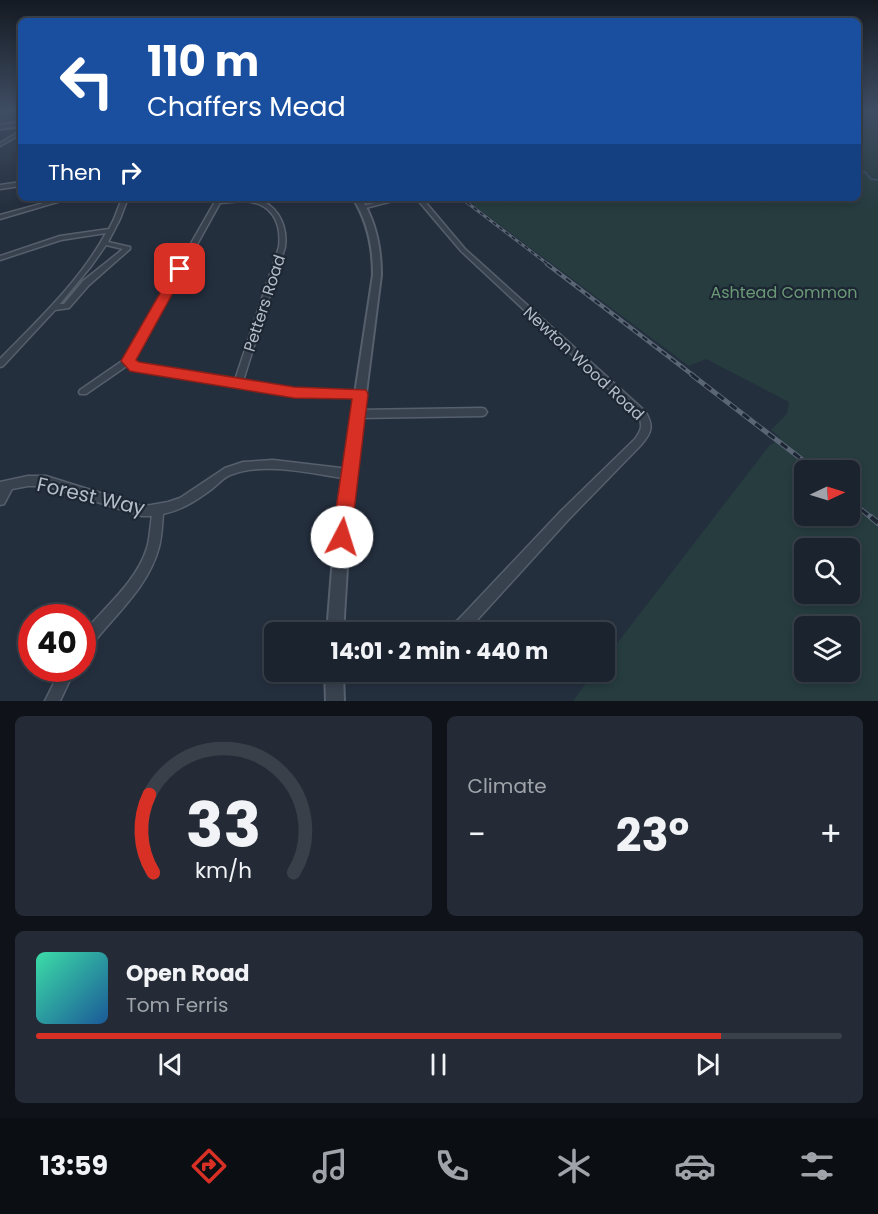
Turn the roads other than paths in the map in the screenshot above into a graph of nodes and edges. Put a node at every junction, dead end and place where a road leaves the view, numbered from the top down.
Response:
1 (18, 184) edge
2 (0, 187) edge
3 (57, 201) edge
4 (124, 201) edge
5 (219, 201) edge
6 (261, 201) edge
7 (422, 201) edge
8 (359, 202) edge
9 (0, 217) edge
10 (111, 231) junction
11 (104, 243) junction
12 (0, 258) edge
13 (52, 308) junction
14 (128, 361) junction
15 (0, 364) edge
16 (238, 383) junction
17 (83, 392) dead end
18 (360, 394) junction
19 (482, 412) dead end
20 (358, 414) junction
21 (349, 474) junction
22 (4, 487) edge
23 (0, 500) edge
24 (158, 511) junction
25 (335, 622) edge
26 (466, 622) edge
27 (96, 626) edge
28 (62, 682) edge
29 (334, 682) edge
30 (52, 701) edge
31 (335, 701) edge

1 - 2 street
3 - 9 street
4 - 10 street
5 - 14 street
6 - 16 street, Petters Road
7 - 26 street, Newton Wood Road
8 - 18 street
10 - 11 street
10 - 12 street
11 - 13 street
11 - 13 street
13 - 15 street
14 - 16 street
14 - 17 street
16 - 18 street
18 - 20 street
19 - 20 street
20 - 21 street
21 - 24 street, Forest Way
21 - 25 street
22 - 23 street
22 - 24 street, Forest Way
24 - 27 street
28 - 30 street
29 - 31 street

